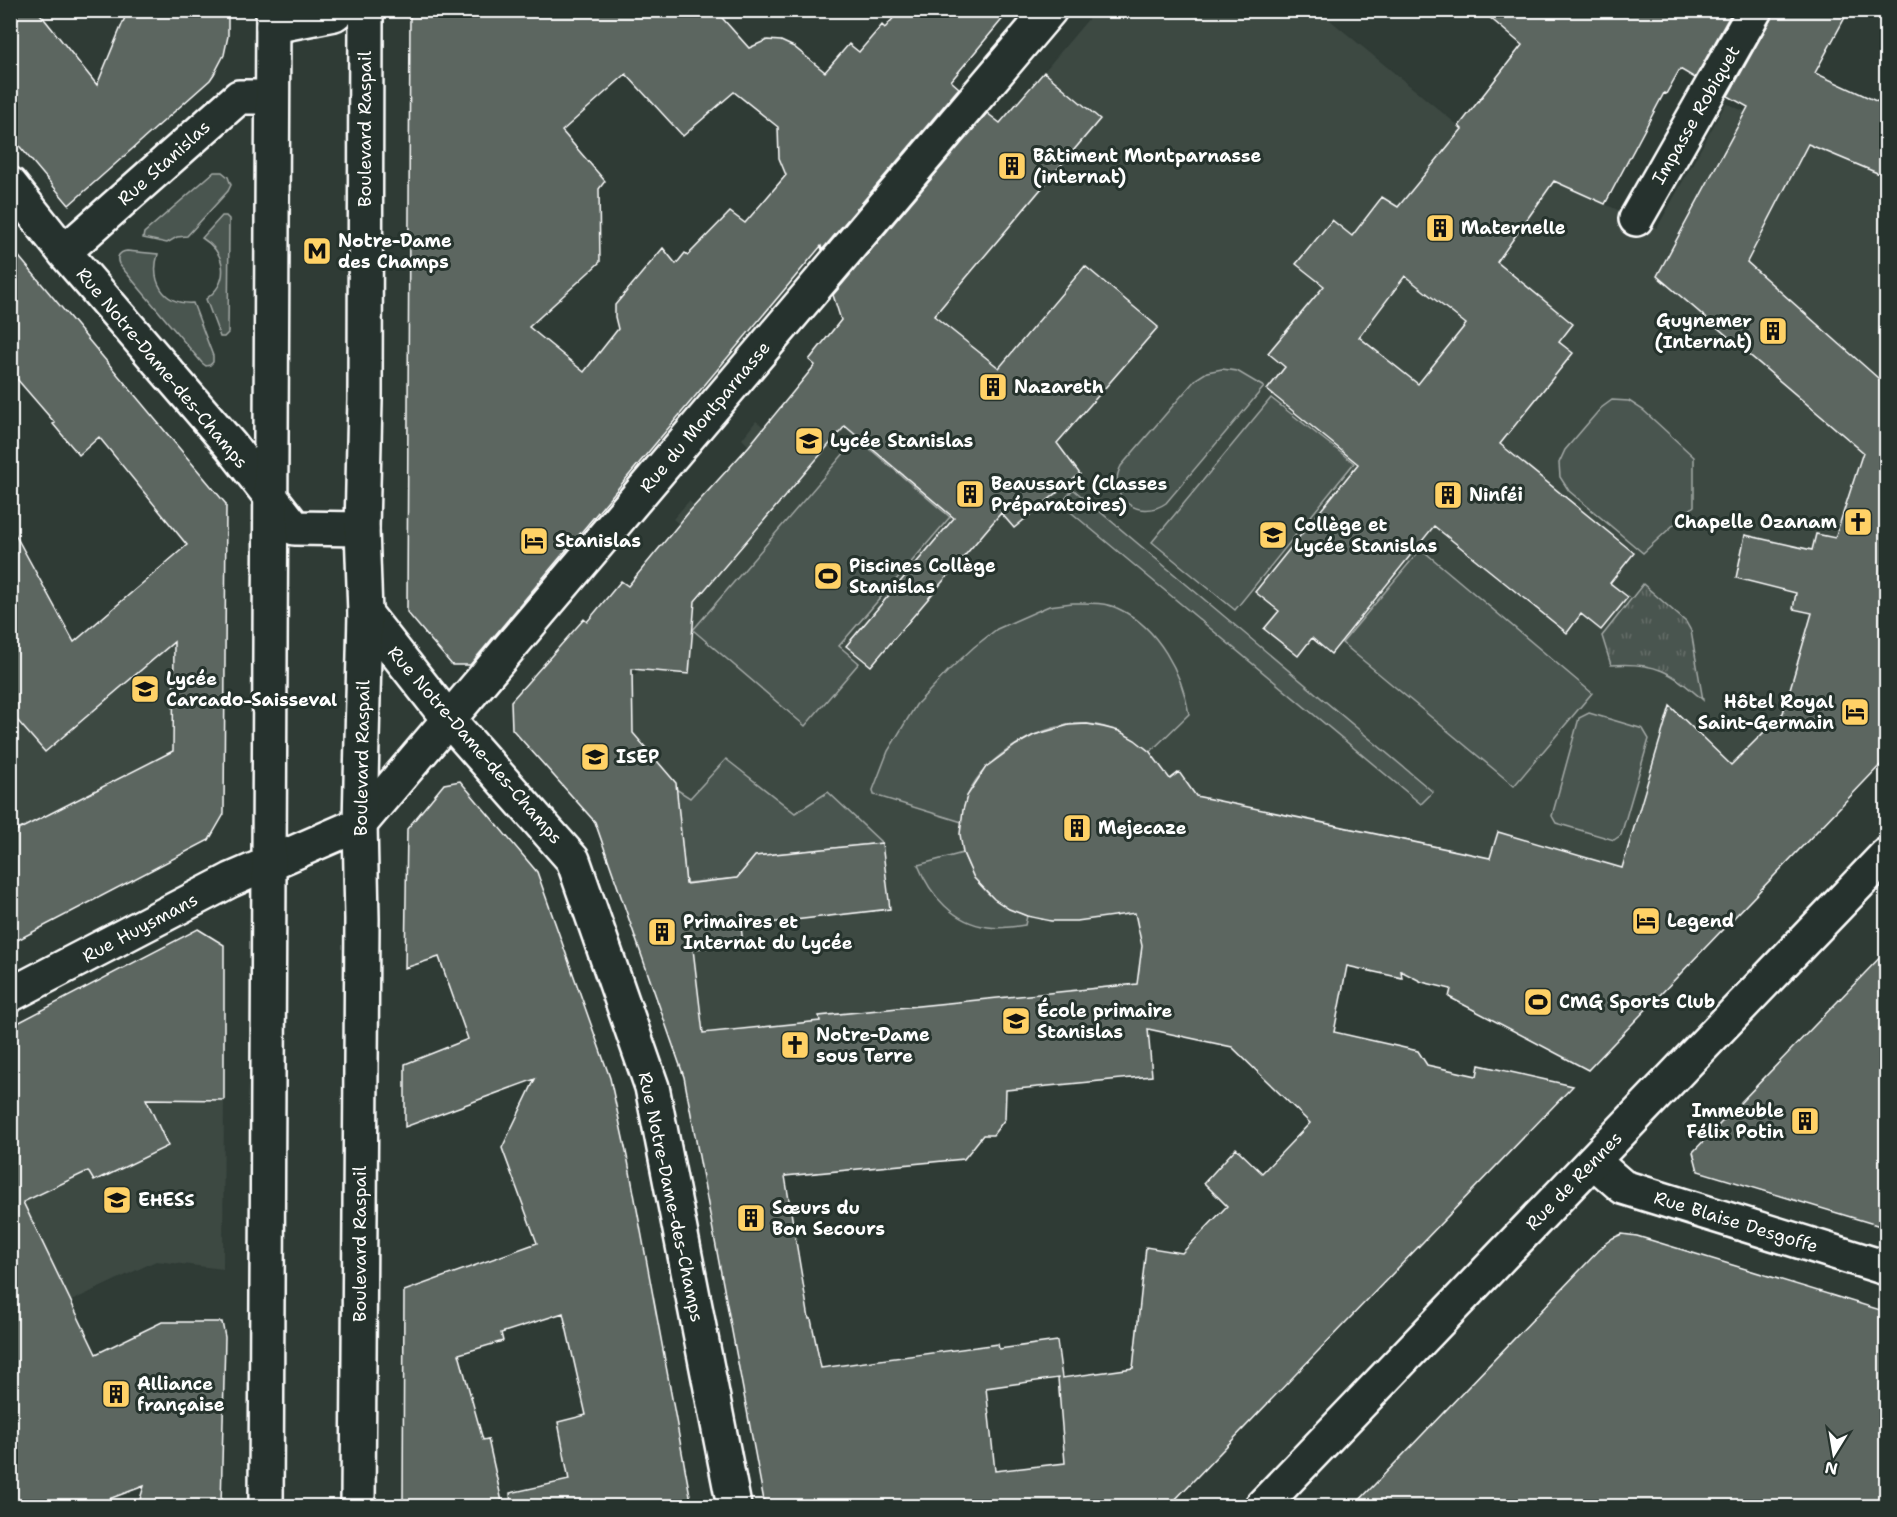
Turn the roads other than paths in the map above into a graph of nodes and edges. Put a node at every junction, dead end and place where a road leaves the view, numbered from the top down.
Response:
1 (339, 10) edge
2 (366, 10) edge
3 (1050, 10) edge
4 (1755, 10) edge
5 (273, 18) edge
6 (272, 97) junction
7 (10, 184) edge
8 (1636, 219) dead end
9 (64, 252) junction
10 (272, 500) junction
11 (362, 529) junction
12 (365, 613) junction
13 (449, 720) junction
14 (360, 824) junction
15 (1887, 855) edge
16 (270, 863) junction
17 (10, 995) edge
18 (1593, 1161) junction
19 (1887, 1268) edge
20 (266, 1506) edge
21 (358, 1506) edge
22 (734, 1506) edge
23 (1262, 1506) edge

1 - 5 main road
2 - 11 main road, Boulevard Raspail
3 - 13 main road, Rue du Montparnasse
4 - 8 main road, Impasse Robiquet
5 - 6 main road
6 - 9 main road, Rue Stanislas
6 - 10 main road
7 - 9 main road, Rue Notre-Dame-des-Champs
9 - 10 main road, Rue Notre-Dame-des-Champs
10 - 11 main road, Rue Notre-Dame-des-Champs
10 - 16 main road
11 - 12 main road, Boulevard Raspail
12 - 13 main road, Rue Notre-Dame-des-Champs
12 - 14 main road, Boulevard Raspail
13 - 14 main road, Rue du Montparnasse
13 - 22 main road, Rue Notre-Dame-des-Champs
14 - 16 main road, Rue Huysmans
14 - 21 main road, Boulevard Raspail
15 - 18 main road, Rue de Rennes
16 - 17 main road, Rue Huysmans
16 - 20 main road
18 - 19 main road, Rue Blaise Desgoffe
18 - 23 main road, Rue de Rennes

